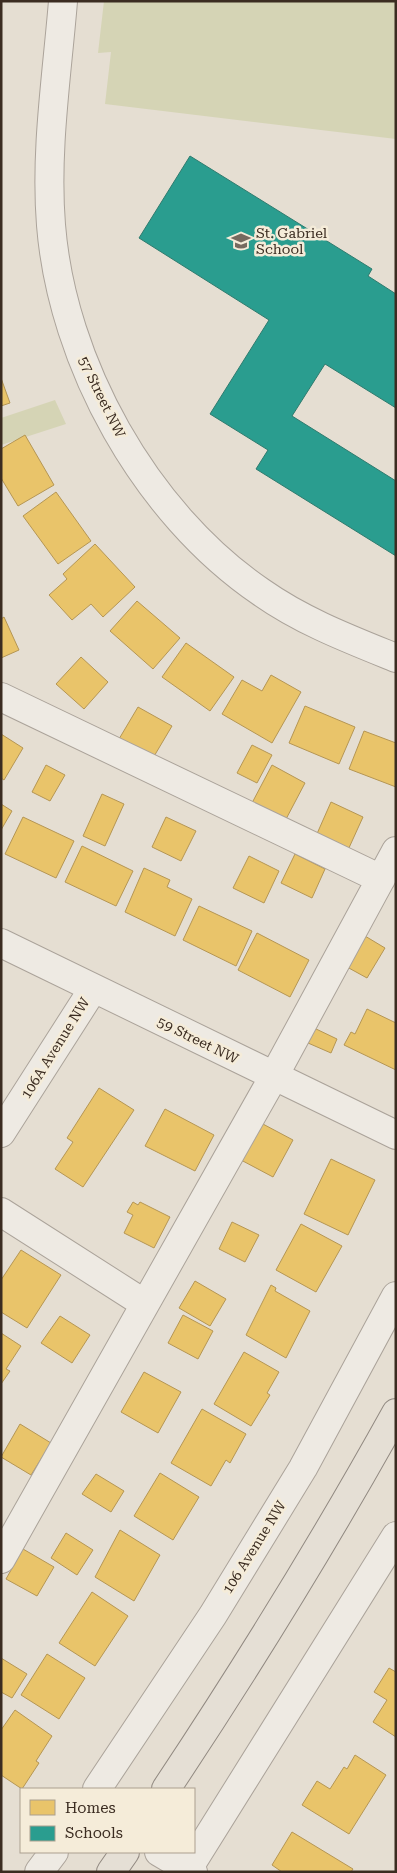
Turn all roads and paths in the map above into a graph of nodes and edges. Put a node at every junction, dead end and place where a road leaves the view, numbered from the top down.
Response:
1 (64, 1) edge
2 (396, 658) edge
3 (1, 696) edge
4 (396, 851) edge
5 (381, 879) junction
6 (1, 943) edge
7 (93, 989) junction
8 (274, 1076) junction
9 (1, 1133) edge
10 (396, 1135) edge
11 (1, 1212) edge
12 (396, 1296) edge
13 (145, 1304) junction
14 (396, 1413) edge
15 (396, 1536) edge
16 (1, 1559) edge
17 (97, 1788) edge
18 (167, 1788) edge
19 (53, 1853) edge
20 (124, 1853) edge
21 (161, 1853) edge
22 (190, 1870) edge
23 (39, 1872) edge
24 (111, 1872) edge

1 - 2 street, 57 Street NW
3 - 5 street
4 - 5 street
5 - 8 street
6 - 7 street, 59 Street NW
7 - 8 street, 59 Street NW
7 - 9 street, 106A Avenue NW
8 - 10 street, 59 Street NW
8 - 13 street
11 - 13 street
12 - 17 street, 106 Avenue NW
13 - 16 street
14 - 18 main road
15 - 22 street
19 - 23 street
20 - 24 main road
21 - 22 street

